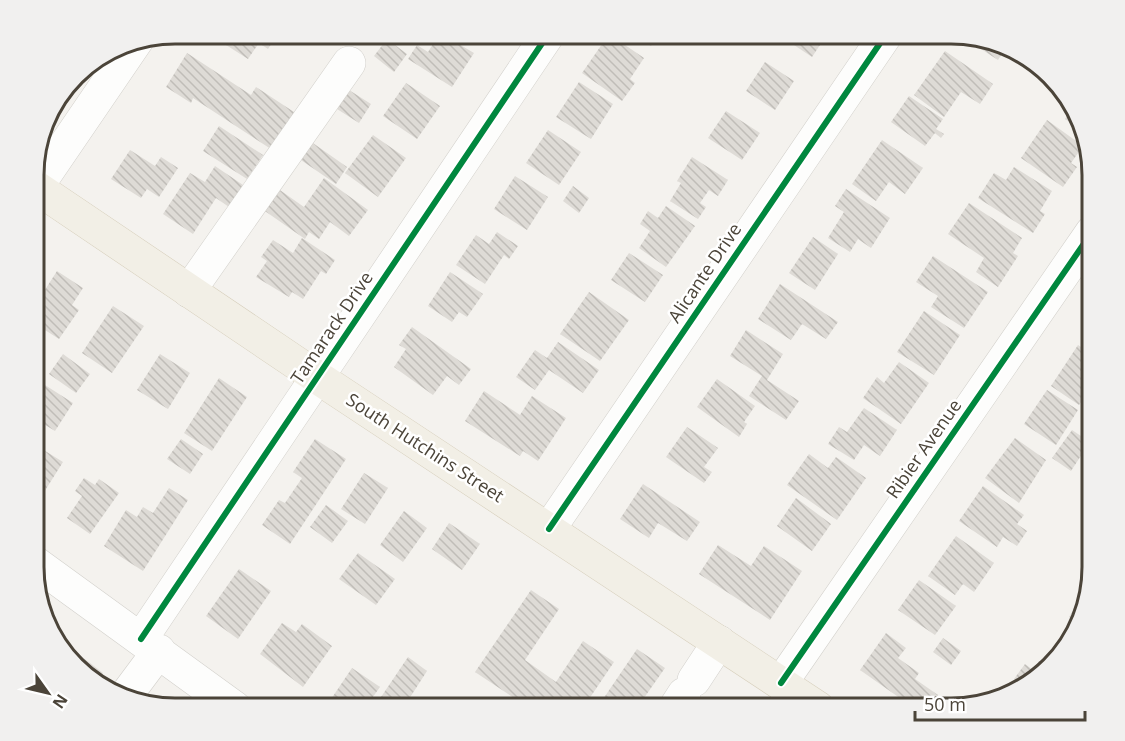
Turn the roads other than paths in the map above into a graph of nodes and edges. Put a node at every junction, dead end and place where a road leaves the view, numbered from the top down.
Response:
1 (542, 44) edge
2 (879, 44) edge
3 (129, 51) edge
4 (349, 63) dead end
5 (44, 174) edge
6 (44, 193) edge
7 (1081, 248) edge
8 (189, 291) junction
9 (317, 377) junction
10 (549, 530) junction
11 (44, 569) edge
12 (719, 642) junction
13 (150, 645) junction
14 (781, 683) junction
15 (130, 690) edge
16 (684, 694) edge
17 (802, 697) edge
18 (222, 698) edge

1 - 9 street, Tamarack Drive
2 - 10 street, Alicante Drive
3 - 5 street
4 - 8 street
6 - 8 main road, South Hutchins Street
7 - 14 street, Ribier Avenue
8 - 9 main road, South Hutchins Street
9 - 10 main road, South Hutchins Street
9 - 13 street, Tamarack Drive
10 - 12 main road, South Hutchins Street
11 - 13 street
12 - 14 main road, South Hutchins Street
12 - 16 street
13 - 15 street, Tamarack Drive
13 - 18 street
14 - 17 main road, South Hutchins Street

